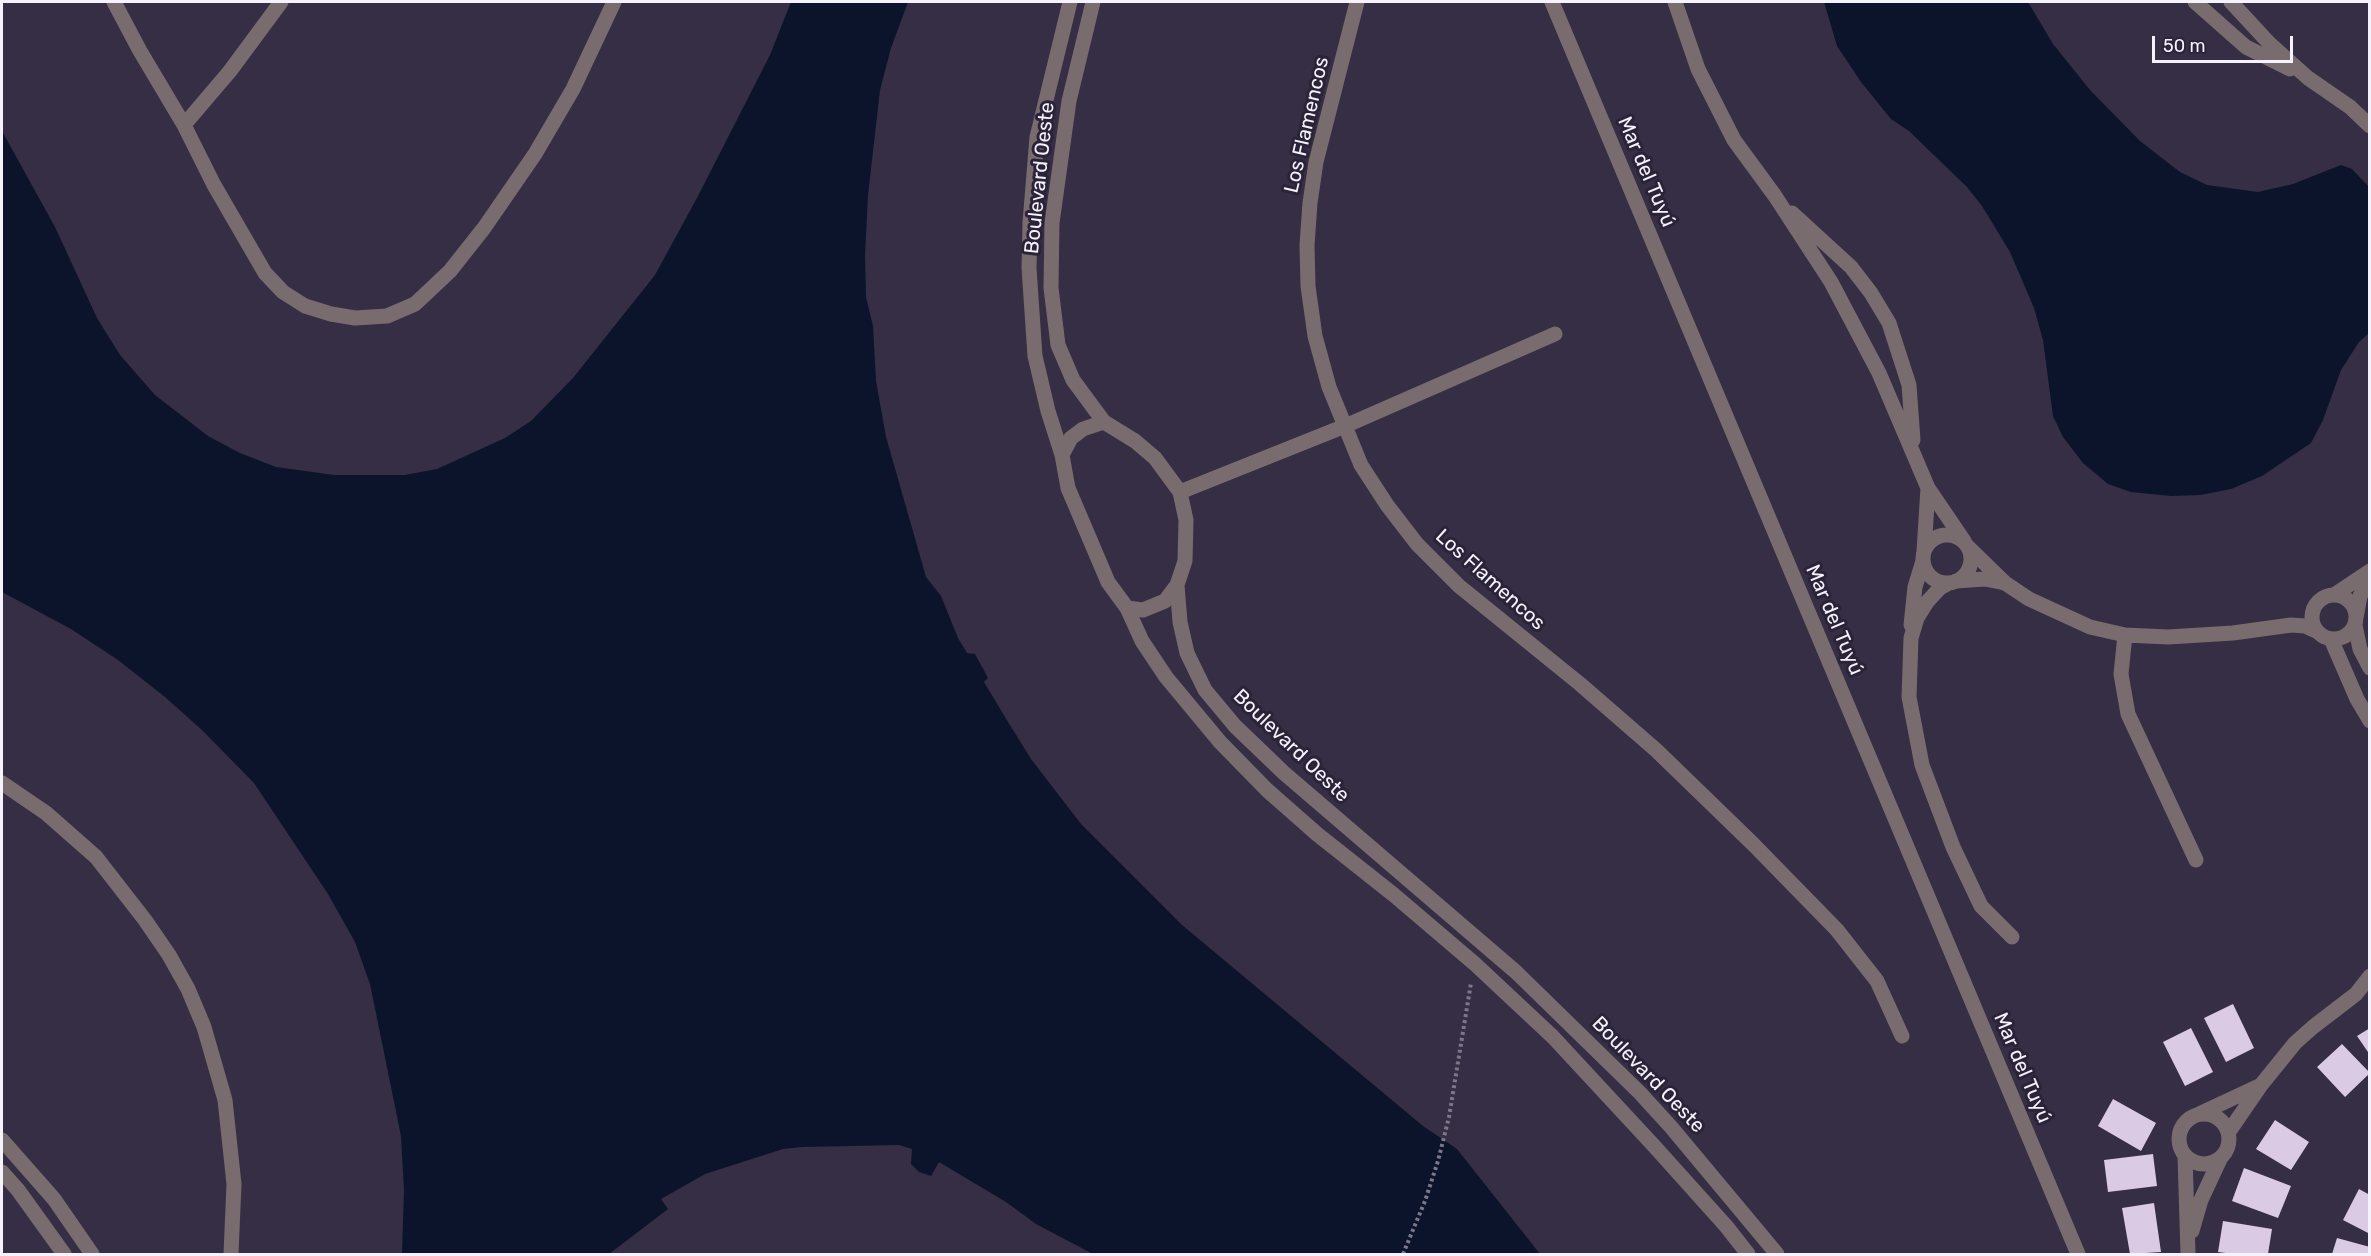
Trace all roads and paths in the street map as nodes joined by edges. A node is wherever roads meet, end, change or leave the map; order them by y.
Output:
1 (114, 2) edge
2 (281, 2) edge
3 (614, 2) edge
4 (1070, 2) edge
5 (1093, 2) edge
6 (1357, 2) edge
7 (1552, 2) edge
8 (1675, 2) edge
9 (2195, 2) edge
10 (2222, 2) edge
11 (2232, 2) edge
12 (2209, 15) junction
13 (2308, 78) junction
14 (184, 125) junction
15 (2370, 126) edge
16 (1774, 196) junction
17 (1030, 222) junction
18 (1052, 223) junction
19 (1851, 267) junction
20 (1831, 282) junction
21 (1555, 334) dead end
22 (1903, 362) junction
23 (1879, 373) junction
24 (1104, 422) junction
25 (1345, 426) junction
26 (1914, 454) junction
27 (1062, 455) junction
28 (1928, 488) junction
29 (1180, 492) junction
30 (1966, 545) junction
31 (1924, 557) junction
32 (2370, 571) edge
33 (2370, 580) edge
34 (1953, 582) junction
35 (2005, 583) junction
36 (1177, 585) junction
37 (2334, 595) junction
38 (2316, 605) junction
39 (1127, 608) junction
40 (2355, 622) junction
41 (2275, 626) junction
42 (2125, 635) junction
43 (2325, 635) junction
44 (1911, 638) junction
45 (2370, 668) edge
46 (2370, 721) edge
47 (1284, 773) junction
48 (2, 783) edge
49 (1267, 790) junction
50 (2196, 860) dead end
51 (2012, 937) dead end
52 (1475, 964) junction
53 (1516, 972) junction
54 (2370, 976) edge
55 (1500, 988) junction
56 (1902, 1036) dead end
57 (2261, 1085) junction
58 (2198, 1114) junction
59 (2228, 1133) junction
60 (2, 1140) edge
61 (2185, 1156) junction
62 (2221, 1157) junction
63 (2, 1172) edge
64 (1745, 1215) junction
65 (1726, 1226) junction
66 (2188, 1250) edge
67 (64, 1254) edge
68 (92, 1254) edge
69 (231, 1254) edge
70 (1403, 1254) edge
71 (1748, 1254) edge
72 (1777, 1254) edge
73 (2078, 1254) edge

1 - 14 street
2 - 14 street
3 - 14 street
4 - 17 street, Boulevard Oeste
5 - 18 street, Boulevard Oeste
6 - 25 street, Los Flamencos
7 - 73 street, Mar del Tuyú
8 - 16 street
9 - 12 street
10 - 12 street
11 - 13 street
12 - 13 street
13 - 15 street
16 - 19 street
16 - 20 street
17 - 18 street
17 - 27 street, Boulevard Oeste
18 - 24 street, Boulevard Oeste
19 - 20 street
19 - 22 street
20 - 23 street
21 - 25 street
22 - 23 street
22 - 26 street
23 - 26 street
24 - 27 street
24 - 29 street, Boulevard Oeste
25 - 29 street
25 - 56 street, Los Flamencos
26 - 28 street
27 - 39 street, Boulevard Oeste
28 - 30 street
28 - 31 street
29 - 36 street, Boulevard Oeste
30 - 31 street
30 - 34 street
30 - 35 street
31 - 34 street
31 - 44 street
32 - 37 street
33 - 40 street
34 - 35 street
34 - 44 street
35 - 42 street
36 - 39 street
36 - 47 street, Boulevard Oeste
37 - 38 street
37 - 40 street
38 - 41 street
38 - 43 street
39 - 49 street, Boulevard Oeste
40 - 43 street
40 - 45 street
41 - 42 street
41 - 43 street
42 - 50 street
43 - 46 street
44 - 51 street
47 - 49 street
47 - 53 street, Boulevard Oeste
48 - 69 street
49 - 52 street, Boulevard Oeste
52 - 55 street, Boulevard Oeste
52 - 70 path
53 - 55 street
53 - 64 street, Boulevard Oeste
54 - 57 street
55 - 65 street, Boulevard Oeste
57 - 58 street
57 - 59 street
58 - 59 street
58 - 61 street
59 - 62 street
60 - 68 street
61 - 62 street
61 - 66 street
62 - 66 street
63 - 67 street
64 - 65 street
64 - 72 street, Boulevard Oeste
65 - 71 street, Boulevard Oeste

